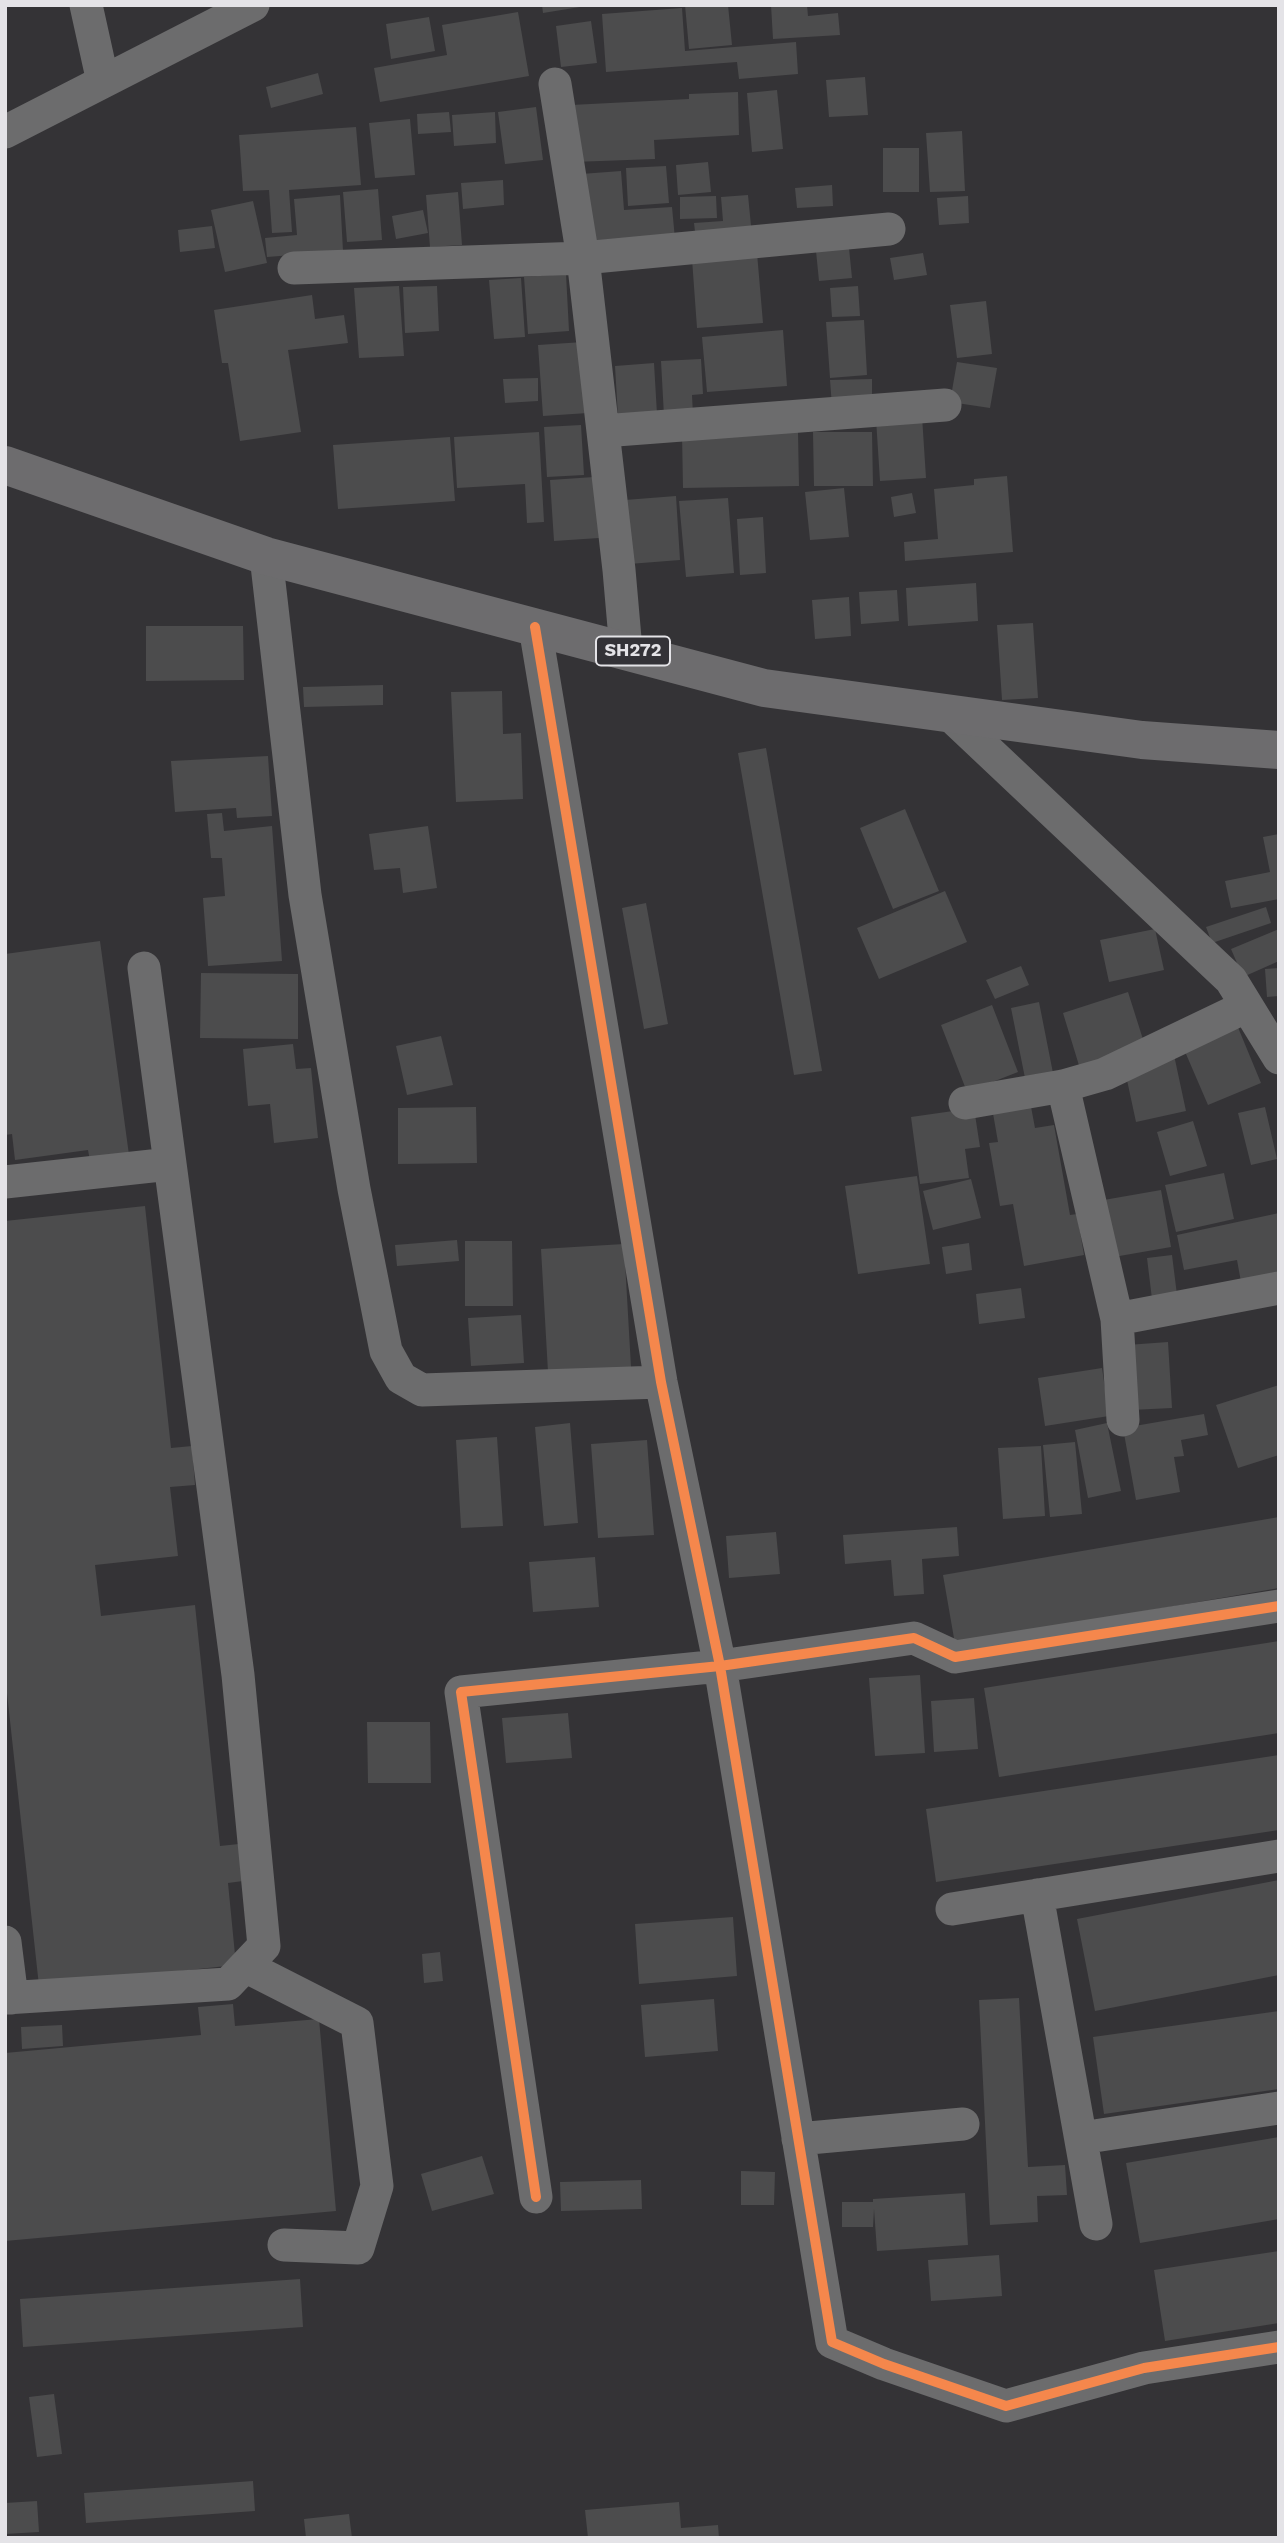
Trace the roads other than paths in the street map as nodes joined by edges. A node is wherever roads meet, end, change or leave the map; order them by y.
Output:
1 (86, 5) edge
2 (253, 5) edge
3 (103, 82) junction
4 (555, 84) dead end
5 (8, 121) edge
6 (889, 229) dead end
7 (583, 258) junction
8 (294, 268) dead end
9 (945, 405) dead end
10 (603, 431) junction
11 (5, 465) edge
12 (266, 556) junction
13 (535, 627) junction
14 (626, 650) junction
15 (948, 713) junction
16 (1279, 750) edge
17 (144, 968) dead end
18 (1247, 1006) junction
19 (1279, 1058) edge
20 (1063, 1086) junction
21 (965, 1103) dead end
22 (170, 1164) junction
23 (5, 1182) edge
24 (1279, 1288) edge
25 (1116, 1319) junction
26 (661, 1382) junction
27 (1123, 1420) dead end
28 (1279, 1606) edge
29 (720, 1666) junction
30 (1279, 1856) edge
31 (1037, 1895) junction
32 (952, 1909) dead end
33 (5, 1942) edge
34 (245, 1966) junction
35 (9, 1998) edge
36 (1279, 2109) edge
37 (963, 2124) dead end
38 (1081, 2138) junction
39 (798, 2139) junction
40 (536, 2197) dead end
41 (1096, 2224) dead end
42 (284, 2245) dead end
43 (1279, 2347) edge

1 - 3 street
2 - 3 street
3 - 5 street
4 - 7 street
6 - 7 street
7 - 8 street
7 - 10 street
9 - 10 street
10 - 14 street
11 - 12 main road, SH272
12 - 13 main road, SH272
12 - 26 street
13 - 14 main road, SH272
13 - 26 street
14 - 15 main road, SH272
15 - 16 main road, SH272
15 - 18 street
17 - 22 street
18 - 19 street
18 - 20 street
20 - 21 street
20 - 25 street
22 - 23 street
22 - 34 street
24 - 25 street
25 - 27 street
26 - 29 street
28 - 29 street
29 - 39 street
29 - 40 street
30 - 31 street
31 - 32 street
31 - 38 street
33 - 35 street
34 - 35 street
34 - 42 street
36 - 38 street
37 - 39 street
38 - 41 street
39 - 43 street

